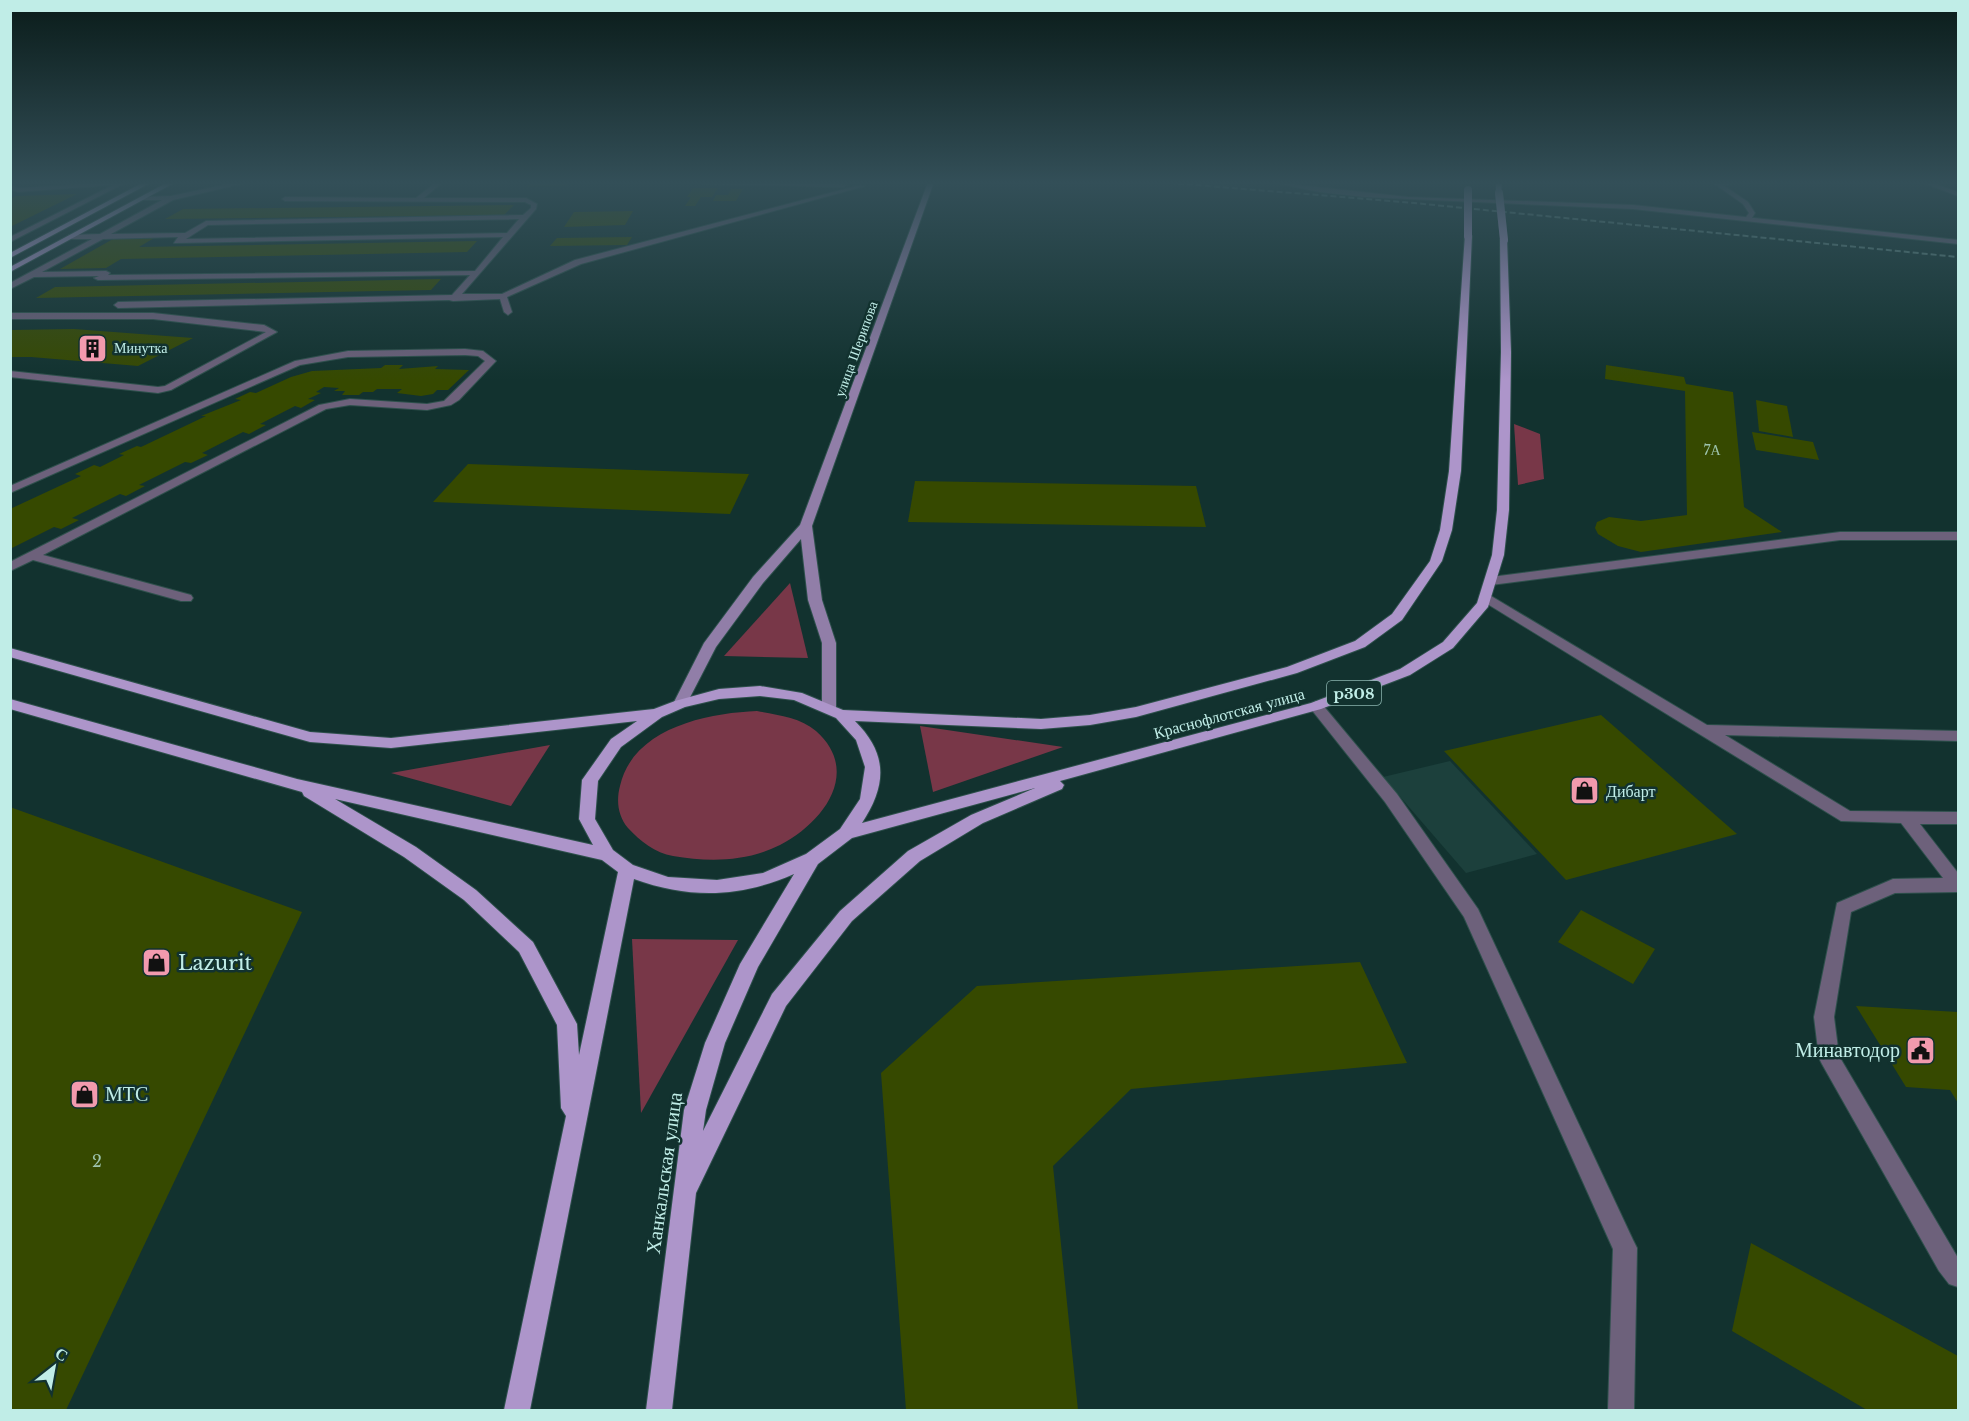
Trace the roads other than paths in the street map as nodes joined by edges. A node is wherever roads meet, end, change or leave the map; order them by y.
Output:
1 (24, 248) edge
2 (51, 248) edge
3 (81, 248) edge
4 (497, 248) edge
5 (629, 248) edge
6 (907, 248) edge
7 (1467, 248) edge
8 (1504, 248) edge
9 (10, 256) edge
10 (10, 270) edge
11 (477, 273) junction
12 (10, 275) edge
13 (33, 275) junction
14 (10, 287) edge
15 (503, 296) junction
16 (453, 298) junction
17 (111, 305) dead end
18 (508, 312) dead end
19 (10, 316) edge
20 (10, 374) edge
21 (10, 490) edge
22 (806, 526) junction
23 (1959, 536) edge
24 (31, 556) junction
25 (10, 567) edge
26 (1491, 581) junction
27 (1486, 597) junction
28 (186, 598) dead end
29 (10, 652) edge
30 (10, 704) edge
31 (680, 704) junction
32 (1316, 706) junction
33 (835, 712) junction
34 (657, 714) junction
35 (1704, 730) junction
36 (1959, 736) edge
37 (1106, 763) junction
38 (297, 785) junction
39 (1905, 817) junction
40 (1959, 818) edge
41 (846, 833) junction
42 (607, 855) junction
43 (812, 859) junction
44 (627, 870) junction
45 (1958, 885) edge
46 (573, 1129) junction
47 (687, 1188) junction
48 (1959, 1275) edge
49 (517, 1410) edge
50 (659, 1410) edge
51 (1622, 1410) edge

1 - 9 main road
2 - 10 main road
3 - 13 street
4 - 11 street
5 - 15 street
6 - 22 main road, улица Шерипова
7 - 33 main road, bridge
8 - 26 main road, Краснофлотская улица / p308, bridge
11 - 13 street
11 - 16 street
12 - 13 street
13 - 14 street
15 - 16 street
15 - 18 street
16 - 17 street
19 - 20 street
21 - 24 street
22 - 31 main road
22 - 33 main road
23 - 26 street
24 - 25 street
24 - 28 street
26 - 27 main road, Краснофлотская улица / p308
27 - 32 main road, Краснофлотская улица / p308
27 - 35 street
29 - 34 main road
30 - 38 main road
31 - 33 main road
31 - 34 main road
32 - 37 main road, Краснофлотская улица / p308
32 - 51 street
33 - 41 main road
34 - 42 main road
35 - 36 street
35 - 39 street
37 - 41 main road, Краснофлотская улица / p308
37 - 47 main road
38 - 42 main road
38 - 46 main road
39 - 40 street
39 - 45 street
41 - 43 main road
42 - 44 main road
43 - 44 main road
43 - 47 main road, Ханкальская улица
44 - 46 main road
45 - 48 street
46 - 49 main road
47 - 50 main road, Ханкальская улица

